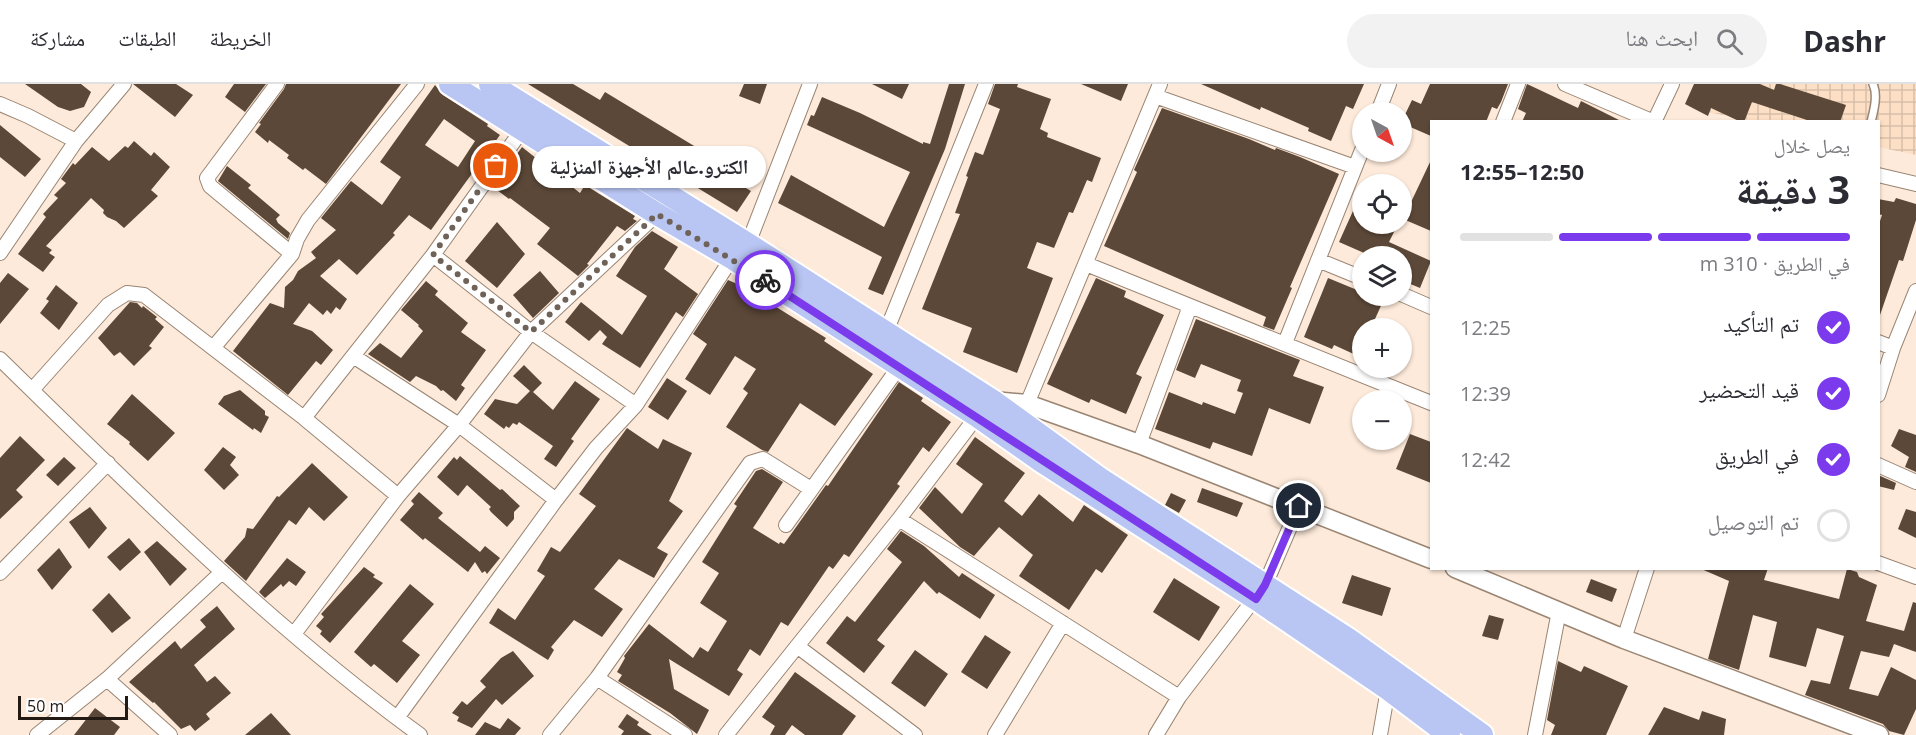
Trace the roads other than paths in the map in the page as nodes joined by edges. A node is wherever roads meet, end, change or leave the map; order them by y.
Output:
1 (124, 84) edge
2 (277, 84) edge
3 (417, 84) edge
4 (450, 84) edge
5 (490, 84) edge
6 (810, 84) edge
7 (986, 84) edge
8 (1389, 84) edge
9 (1518, 84) edge
10 (1565, 84) edge
11 (1672, 84) edge
12 (1873, 84) edge
13 (1157, 90) edge
14 (1382, 102) edge
15 (0, 104) edge
16 (1504, 120) edge
17 (1649, 120) edge
18 (1655, 120) edge
19 (1872, 120) edge
20 (522, 130) junction
21 (76, 141) junction
22 (1357, 162) edge
23 (1355, 167) junction
24 (1880, 175) edge
25 (1916, 184) edge
26 (657, 214) junction
27 (740, 251) junction
28 (0, 253) edge
29 (292, 254) junction
30 (433, 255) junction
31 (1318, 260) junction
32 (1086, 264) junction
33 (1352, 274) edge
34 (1916, 291) edge
35 (1412, 298) edge
36 (1430, 304) edge
37 (1190, 306) junction
38 (531, 332) junction
39 (886, 332) junction
40 (1285, 343) junction
41 (1880, 343) edge
42 (213, 348) junction
43 (1893, 348) junction
44 (353, 356) junction
45 (0, 359) edge
46 (899, 367) junction
47 (1880, 389) edge
48 (32, 390) junction
49 (993, 401) junction
50 (1430, 403) edge
51 (1028, 404) junction
52 (636, 405) junction
53 (976, 417) junction
54 (304, 418) junction
55 (459, 425) junction
56 (1139, 444) junction
57 (108, 463) junction
58 (1880, 466) edge
59 (1916, 482) edge
60 (811, 489) junction
61 (398, 496) junction
62 (556, 500) junction
63 (1299, 506) junction
64 (899, 519) junction
65 (786, 525) dead end
66 (1430, 559) edge
67 (1880, 563) edge
68 (1, 570) edge
69 (1646, 570) edge
70 (222, 572) junction
71 (1474, 572) edge
72 (1916, 577) edge
73 (1261, 592) junction
74 (1289, 611) junction
75 (1559, 611) junction
76 (1063, 623) junction
77 (294, 634) junction
78 (1624, 639) junction
79 (797, 646) junction
80 (597, 678) junction
81 (107, 679) junction
82 (1388, 689) junction
83 (1179, 697) junction
84 (397, 718) junction
85 (37, 735) edge
86 (170, 735) edge
87 (420, 735) edge
88 (550, 735) edge
89 (685, 735) edge
90 (726, 735) edge
91 (915, 735) edge
92 (995, 735) edge
93 (1156, 735) edge
94 (1380, 735) edge
95 (1449, 735) edge
96 (1482, 735) edge
97 (1535, 735) edge
98 (1879, 735) edge

1 - 21 street
2 - 29 street
3 - 29 street
4 - 20 main road
5 - 27 main road
6 - 27 street
7 - 39 street
8 - 14 street
9 - 16 street
10 - 17 street
11 - 18 street
12 - 19 lane
13 - 23 street
13 - 32 street
15 - 21 street
20 - 26 main road
20 - 30 street
21 - 28 street
22 - 23 street
23 - 31 street
24 - 25 street
26 - 27 main road
26 - 38 street
27 - 39 main road
27 - 46 main road
27 - 52 street
29 - 42 street
30 - 38 street
30 - 44 street
31 - 33 street
31 - 40 street
32 - 37 street
32 - 51 street
34 - 43 street
35 - 36 street
37 - 40 street
37 - 56 street
38 - 52 street
38 - 55 street
39 - 49 main road
40 - 50 street
41 - 43 street
42 - 48 street
42 - 54 street
43 - 47 street
44 - 54 street
44 - 55 street
45 - 48 street
46 - 53 main road
46 - 60 street
48 - 57 street
49 - 51 street
49 - 73 main road
51 - 56 street
52 - 62 street
53 - 64 street
53 - 73 main road
54 - 61 street
55 - 61 street
55 - 62 street
56 - 63 street
57 - 68 street
57 - 70 street
58 - 59 street
60 - 65 street
60 - 80 street
61 - 77 street
62 - 84 street
63 - 66 street
63 - 73 street
64 - 76 street
64 - 79 street
67 - 72 street
69 - 78 street
70 - 77 street
70 - 81 street
71 - 75 street
73 - 74 main road
73 - 83 street
74 - 82 main road
74 - 96 main road
75 - 78 street
75 - 97 street
76 - 83 street
76 - 92 street
77 - 84 street
78 - 98 street
79 - 90 street
79 - 91 street
80 - 88 street
80 - 89 street
81 - 85 street
81 - 86 street
82 - 94 street
82 - 95 main road
83 - 93 street
84 - 87 street

